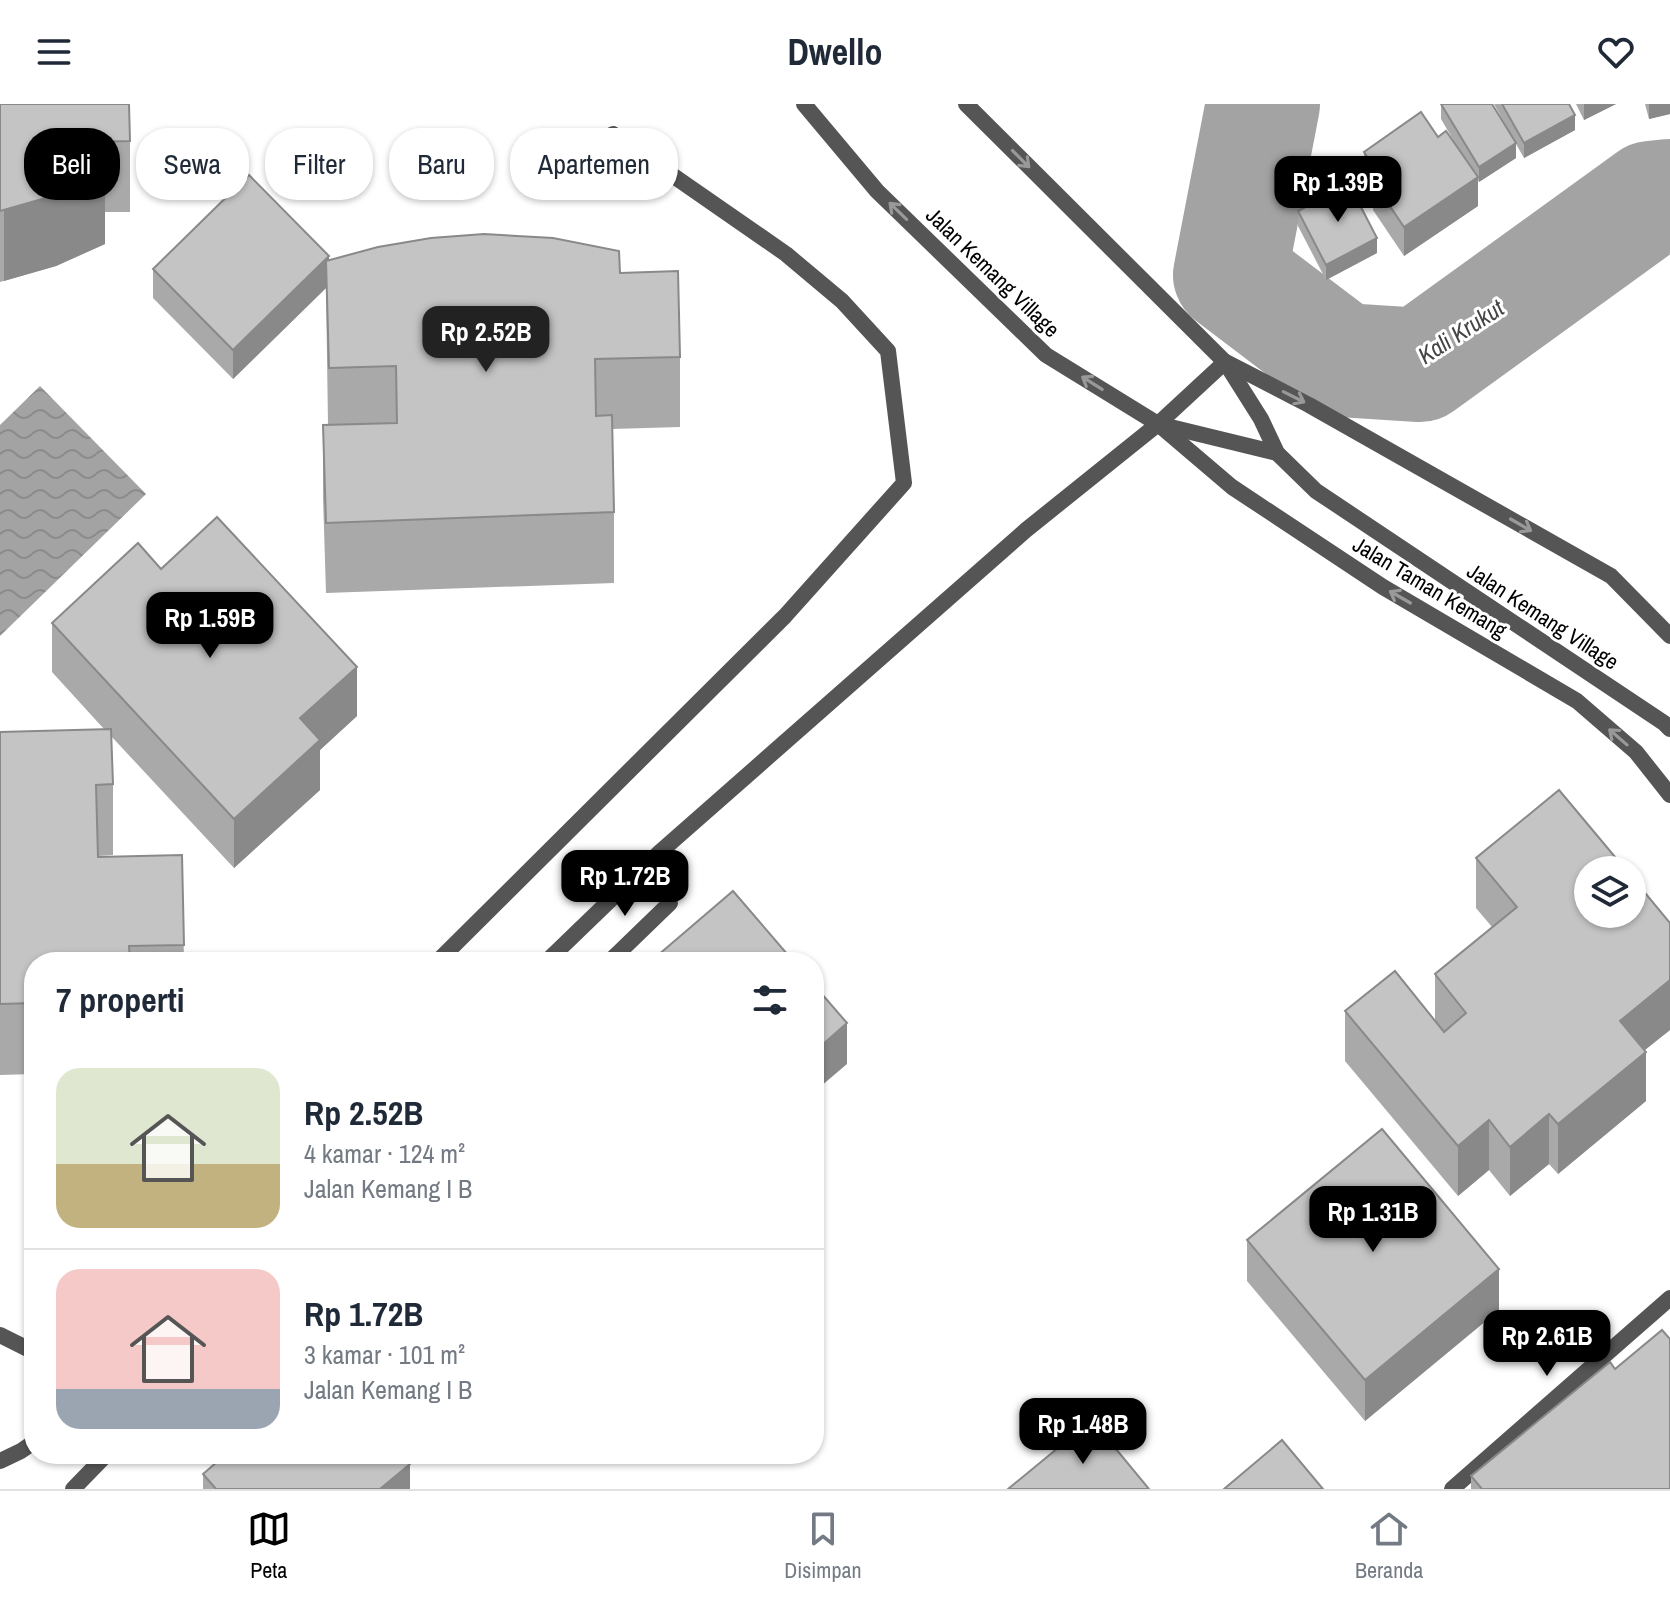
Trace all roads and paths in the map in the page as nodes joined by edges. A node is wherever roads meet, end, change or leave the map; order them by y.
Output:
1 (804, 104) edge
2 (966, 104) edge
3 (678, 179) edge
4 (1225, 362) junction
5 (1158, 424) junction
6 (1277, 453) junction
7 (1670, 636) edge
8 (1670, 729) edge
9 (1670, 795) edge
10 (670, 903) dead end
11 (447, 952) edge
12 (556, 952) edge
13 (619, 952) edge
14 (1670, 1298) edge
15 (0, 1335) edge
16 (24, 1347) edge
17 (24, 1449) edge
18 (0, 1461) edge
19 (97, 1464) edge
20 (73, 1489) edge
21 (1452, 1489) edge

5 -> 1 street, Jalan Kemang Village
2 -> 4 street, Jalan Kemang Village
3 - 11 street
4 - 5 street
4 - 6 street, Jalan Kemang Village
4 -> 7 street
5 - 6 street, Jalan Kemang Village
9 -> 5 street, Jalan Taman Kemang
5 - 12 street
6 - 8 street, Jalan Kemang Village
10 - 13 street
14 - 21 street
15 - 16 street
17 - 18 street
19 - 20 street

